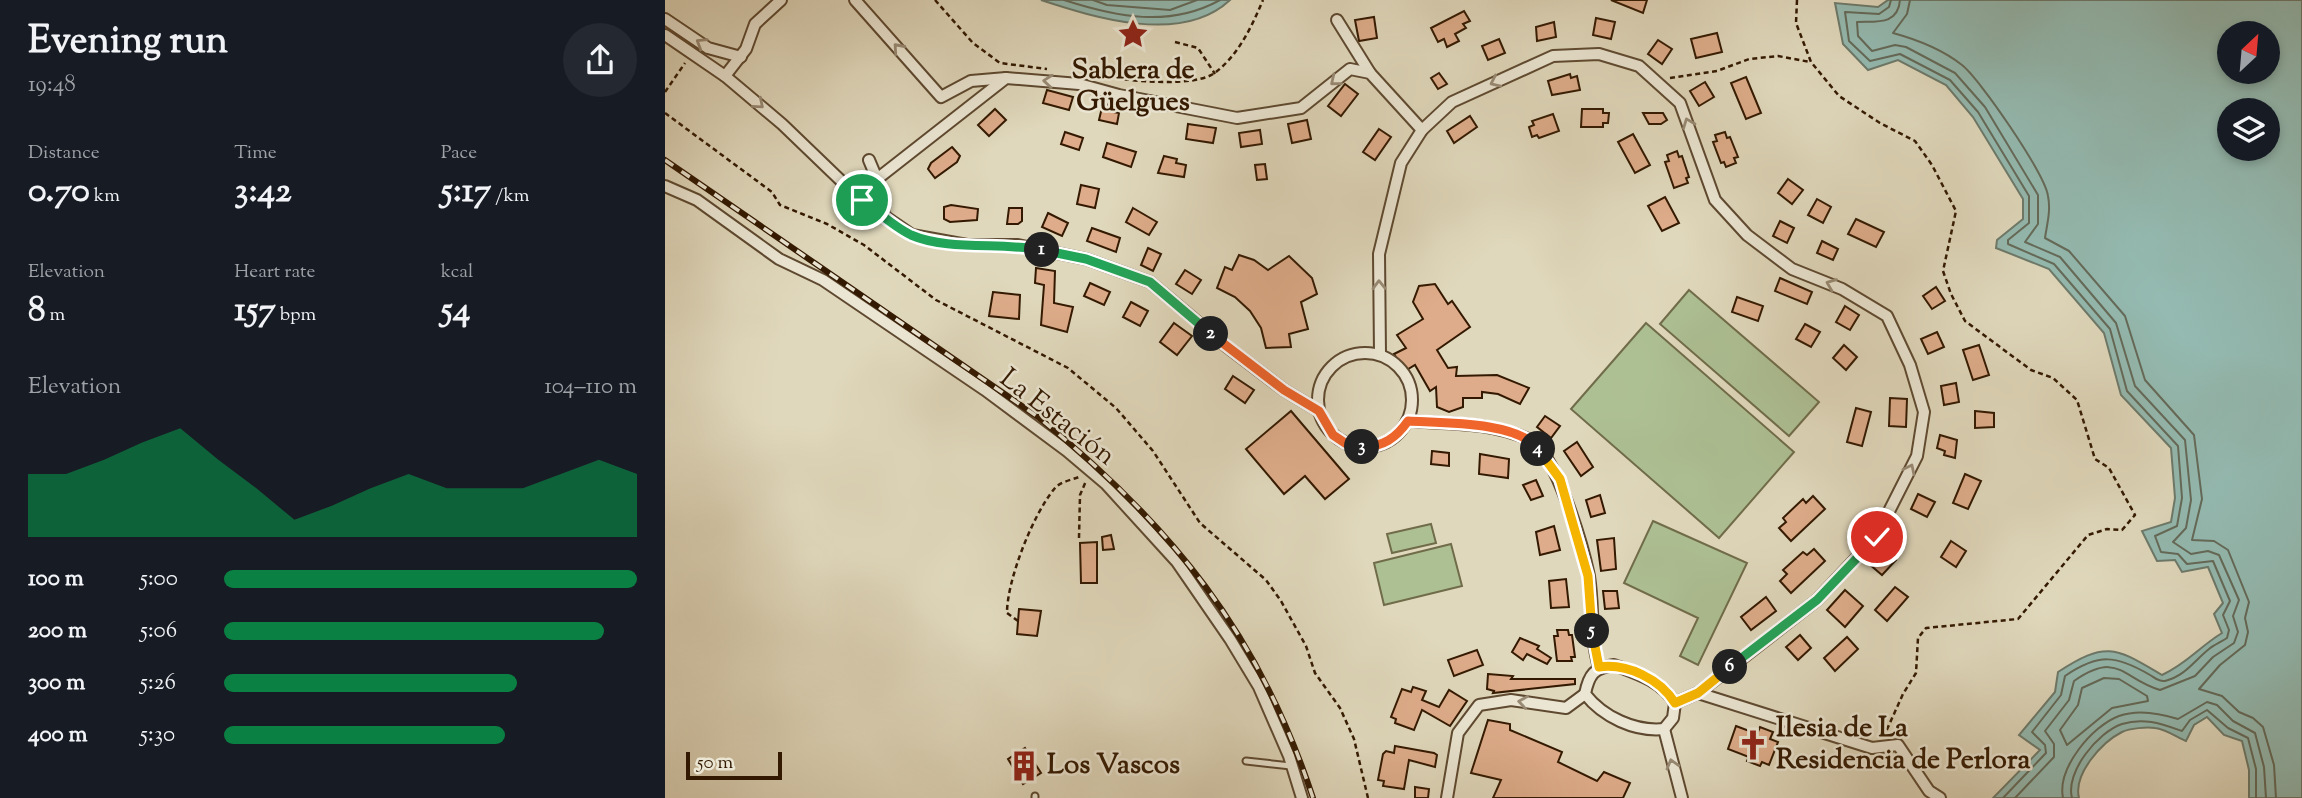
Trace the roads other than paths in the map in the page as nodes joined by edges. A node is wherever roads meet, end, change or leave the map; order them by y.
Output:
1 (781, 0) edge
2 (855, 0) edge
3 (665, 19) edge
4 (1338, 20) dead end
5 (665, 35) edge
6 (741, 57) junction
7 (1370, 73) junction
8 (725, 76) junction
9 (1006, 78) junction
10 (1422, 130) junction
11 (869, 160) dead end
12 (877, 179) junction
13 (665, 187) edge
14 (884, 215) junction
15 (1380, 353) junction
16 (1319, 411) junction
17 (1408, 421) junction
18 (1599, 667) junction
19 (1698, 693) junction
20 (1585, 694) junction
21 (1675, 703) junction
22 (1664, 729) junction
23 (1246, 761) dead end
24 (1293, 766) junction
25 (1302, 798) edge
26 (1447, 798) edge
27 (1682, 798) edge
28 (1940, 798) edge

1 - 6 street
9 -> 2 street
6 -> 3 street
4 - 7 street
5 - 8 street
6 - 8 street
7 -> 9 street
7 - 10 street
8 -> 14 street
9 - 12 street
15 -> 10 street
19 -> 10 street
11 - 12 street
12 - 14 street
13 - 24 street, La Estación
14 - 16 street
15 - 16 street
15 - 17 street
16 - 17 street
17 - 18 street
18 - 20 street
18 - 21 street
19 - 21 street
19 - 28 street
20 - 22 street
20 -> 26 street
21 - 22 street
27 -> 22 street
23 - 24 lane
24 - 25 street, La Estación

